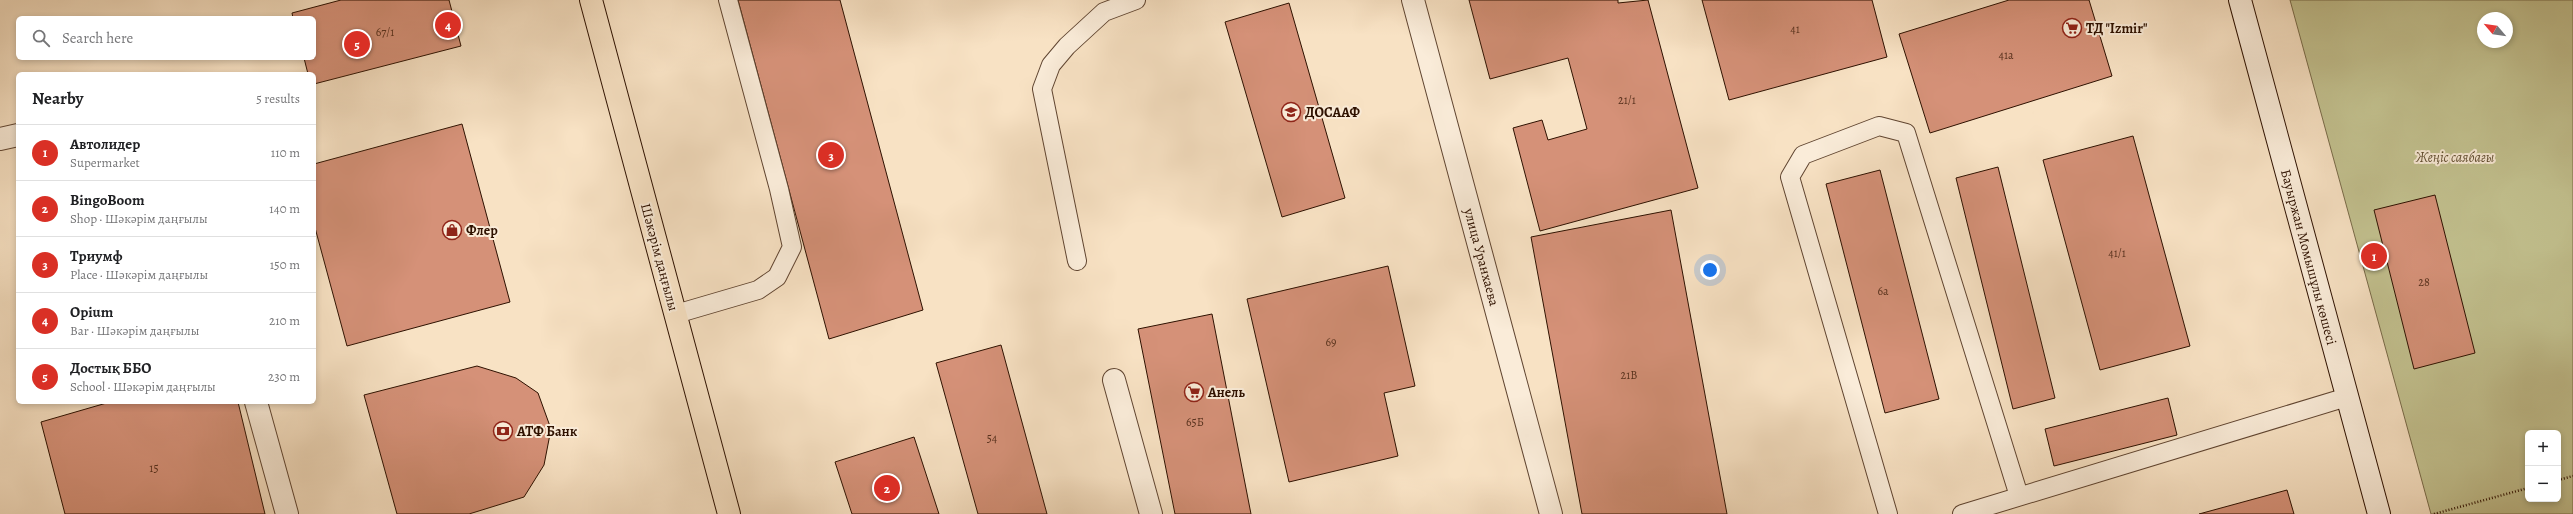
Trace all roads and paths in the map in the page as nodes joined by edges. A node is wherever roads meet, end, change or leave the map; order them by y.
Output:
1 (591, 0) edge
2 (728, 0) edge
3 (1136, 0) edge
4 (1413, 0) edge
5 (2240, 0) edge
6 (16, 135) edge
7 (0, 139) edge
8 (1077, 261) dead end
9 (676, 314) junction
10 (1114, 380) dead end
11 (2347, 397) junction
12 (257, 404) edge
13 (2573, 476) edge
14 (2561, 479) edge
15 (2525, 489) edge
16 (2019, 496) junction
17 (287, 514) edge
18 (729, 514) edge
19 (1151, 514) edge
20 (1551, 514) edge
21 (1888, 514) edge
22 (1962, 514) edge
23 (2379, 514) edge
24 (2434, 514) edge

1 - 9 main road, Шәкәрім даңғылы
2 - 9 lane
3 - 8 lane
4 - 20 street, улица Уранхаева
5 - 11 street, Бауыржан Момышұлы көшесі
6 - 7 street
9 - 18 main road, Шәкәрім даңғылы
10 - 19 street
11 - 16 lane
11 - 23 street, Бауыржан Момышұлы көшесі
12 - 17 street
13 - 14 path
15 - 24 path
16 - 21 lane
16 - 22 lane

